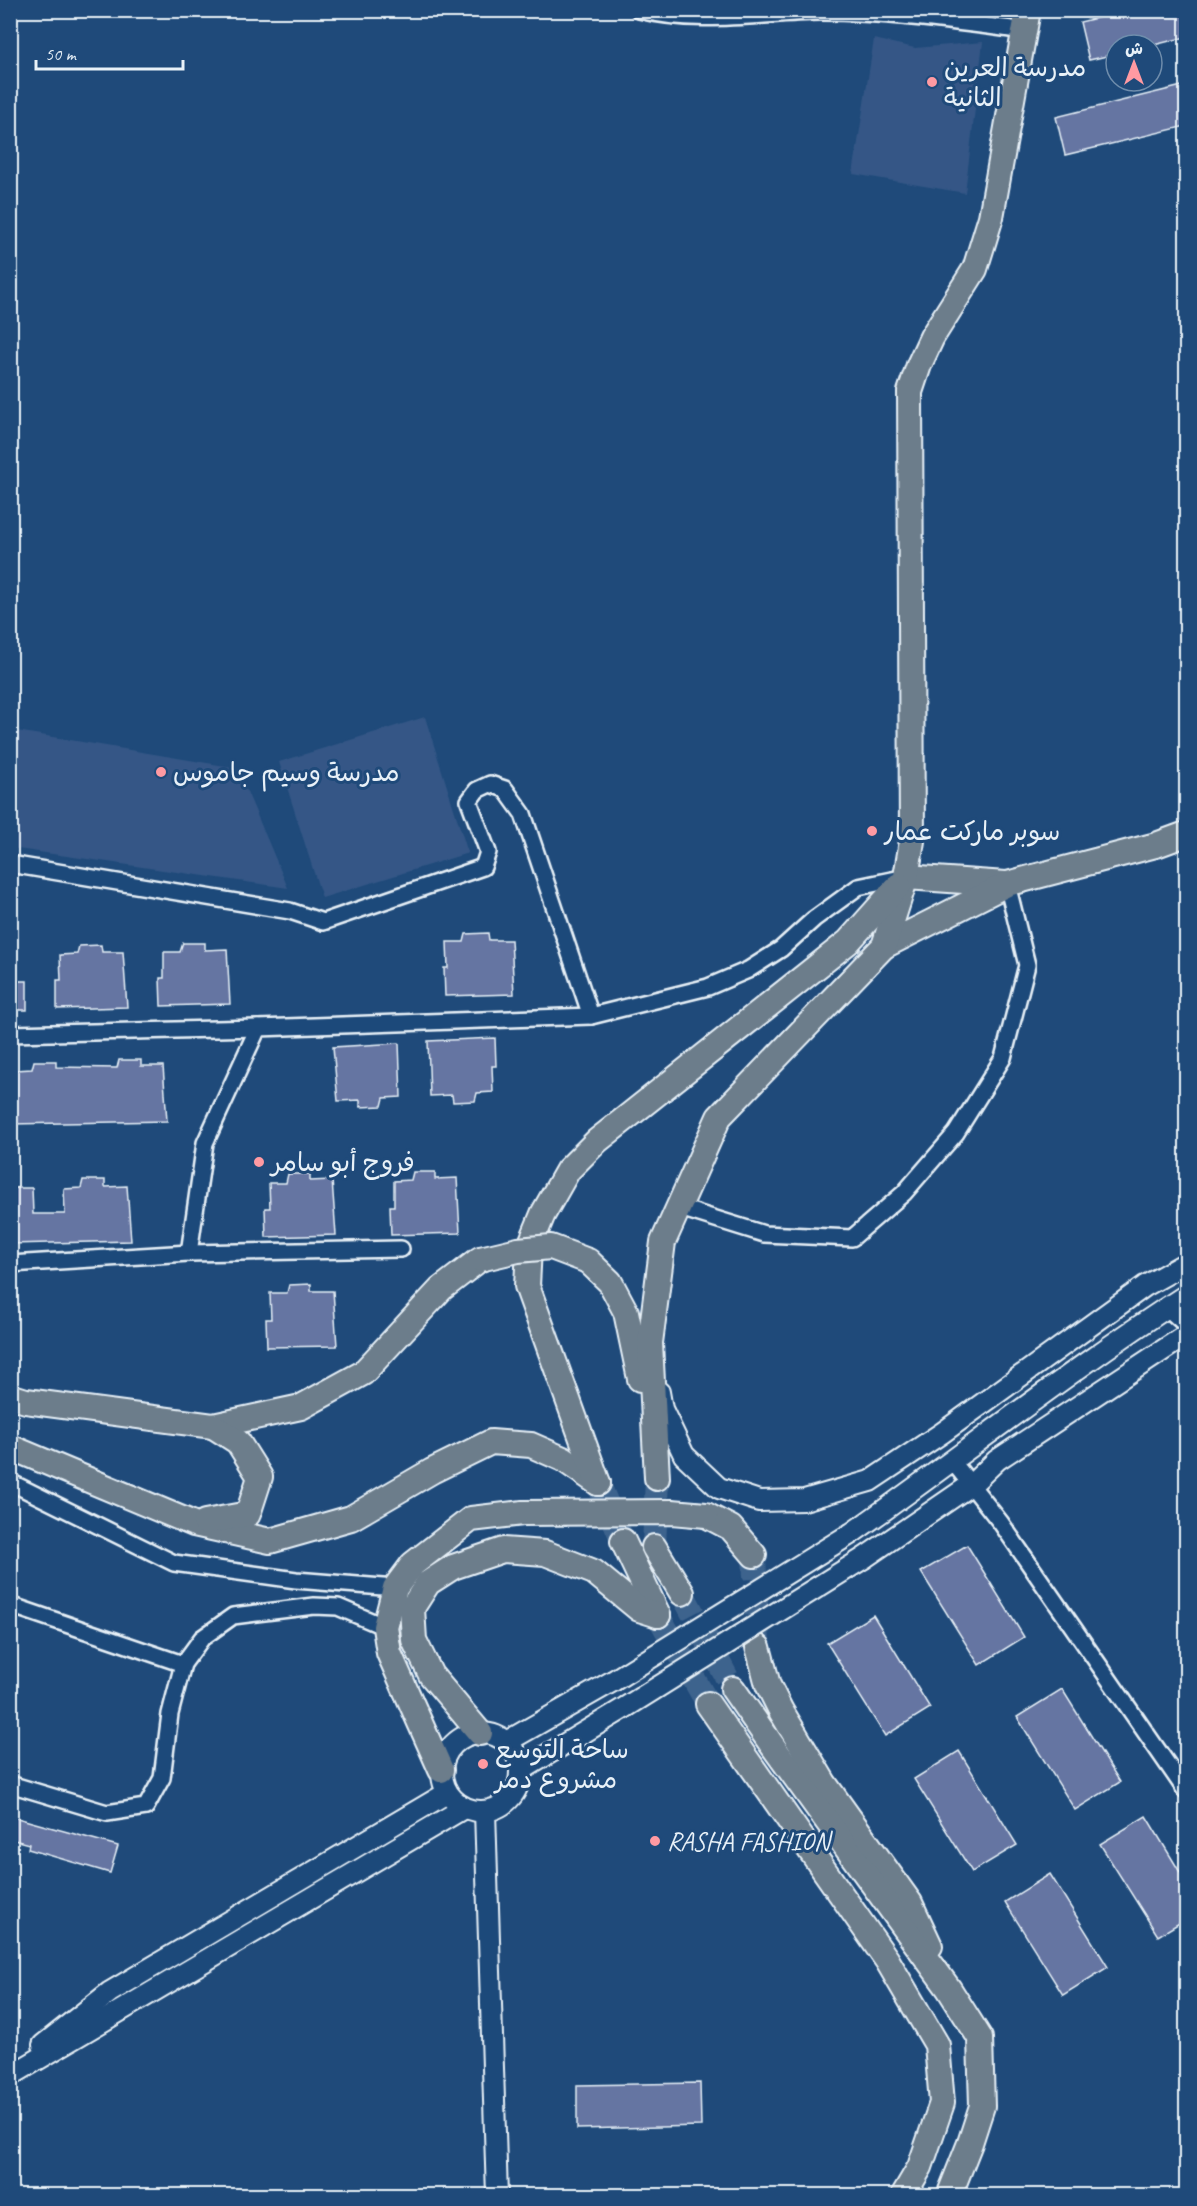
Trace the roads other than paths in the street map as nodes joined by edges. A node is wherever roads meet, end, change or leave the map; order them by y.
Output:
1 (639, 10) edge
2 (1027, 21) edge
3 (1186, 834) edge
4 (10, 864) edge
5 (906, 877) junction
6 (1007, 884) junction
7 (884, 946) junction
8 (591, 1016) junction
9 (258, 1028) junction
10 (10, 1034) edge
11 (677, 1207) junction
12 (401, 1249) dead end
13 (189, 1253) junction
14 (1186, 1263) edge
15 (10, 1264) edge
16 (1186, 1295) edge
17 (1167, 1308) junction
18 (1186, 1325) edge
19 (1186, 1335) edge
20 (650, 1343) junction
21 (10, 1396) edge
22 (213, 1426) junction
23 (10, 1447) edge
24 (953, 1461) junction
25 (10, 1482) edge
26 (972, 1484) junction
27 (194, 1524) junction
28 (623, 1541) tunnel mouth
29 (654, 1547) tunnel mouth
30 (754, 1555) tunnel mouth
31 (395, 1588) junction
32 (682, 1593) tunnel mouth
33 (10, 1605) edge
34 (385, 1627) junction
35 (758, 1647) tunnel mouth
36 (183, 1664) junction
37 (733, 1689) tunnel mouth
38 (708, 1704) tunnel mouth
39 (480, 1733) junction
40 (506, 1742) junction
41 (520, 1771) junction
42 (444, 1781) junction
43 (10, 1784) edge
44 (1186, 1791) edge
45 (464, 1808) junction
46 (485, 1811) junction
47 (949, 1989) junction
48 (10, 2071) edge
49 (10, 2076) edge
50 (497, 2196) edge
51 (903, 2196) edge
52 (949, 2196) edge

1 - 2 street
2 - 5 main road
3 - 6 main road
4 - 8 street
5 - 6 main road
5 - 7 main road
5 - 8 street
5 - 27 main road
6 - 7 main road
6 - 11 street
7 - 11 main road
8 - 9 street
9 - 10 street
9 - 13 street
11 - 20 main road
12 - 13 street
13 - 15 street
14 - 20 street
16 - 17 street
17 - 18 street
17 - 24 street
19 - 26 street
20 - 22 main road, bridge
21 - 22 main road
22 - 27 main road
23 - 27 main road
24 - 26 street
24 - 40 street, bridge
25 - 31 street
26 - 41 street, bridge
26 - 44 street
28 - 39 main road
29 - 32 main road
30 - 31 main road, bridge
31 - 34 main road
33 - 36 street
34 - 36 street
34 - 42 main road
35 - 47 main road
36 - 43 street
37 - 47 main road
38 - 51 main road
39 - 40 street
39 - 42 street
40 - 41 street
41 - 46 street
42 - 45 street
42 - 48 street
45 - 46 street
45 - 49 street
46 - 50 street
47 - 52 main road

